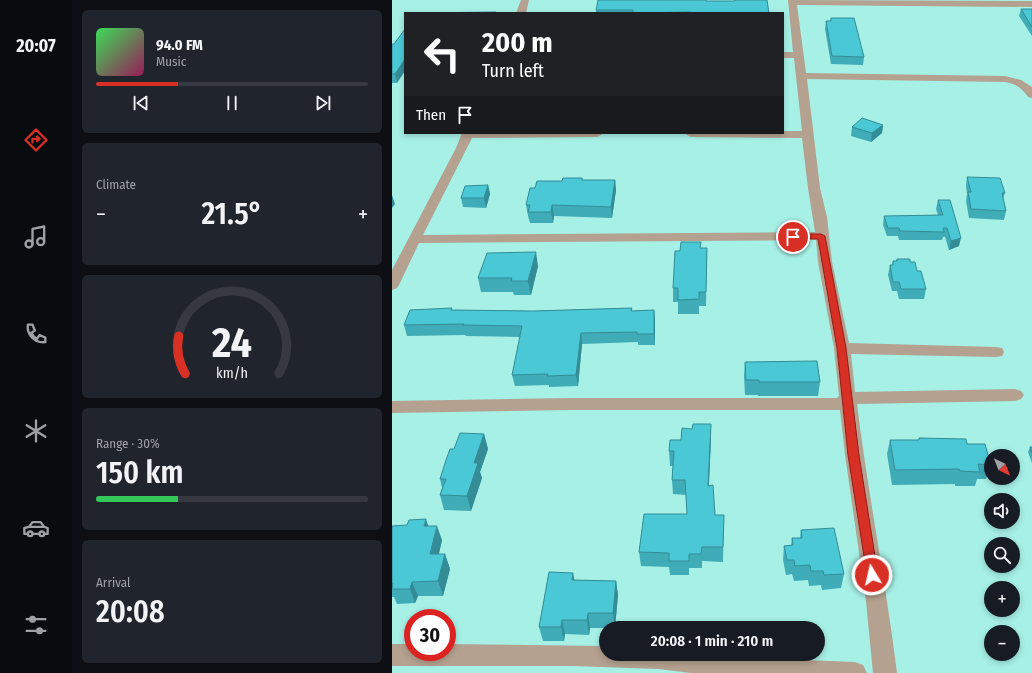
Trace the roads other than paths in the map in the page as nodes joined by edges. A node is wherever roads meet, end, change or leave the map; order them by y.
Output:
1 (525, 0) edge
2 (792, 1) edge
3 (1032, 4) edge
4 (521, 12) edge
5 (790, 55) edge
6 (800, 76) junction
7 (1032, 95) edge
8 (468, 134) edge
9 (784, 134) edge
10 (808, 134) junction
11 (821, 236) junction
12 (414, 239) junction
13 (392, 285) edge
14 (842, 348) junction
15 (996, 352) dead end
16 (1015, 394) dead end
17 (847, 401) junction
18 (392, 407) edge
19 (392, 655) edge
20 (855, 673) edge
21 (886, 673) edge

1 - 4 street
2 - 3 street
2 - 5 street
5 - 6 street
6 - 7 street
6 - 10 street
8 - 12 street
9 - 10 street
10 - 11 street
11 - 12 street
11 - 14 street
12 - 13 street
14 - 15 street
14 - 17 street
16 - 17 street
17 - 18 street
17 - 21 street
19 - 20 street

